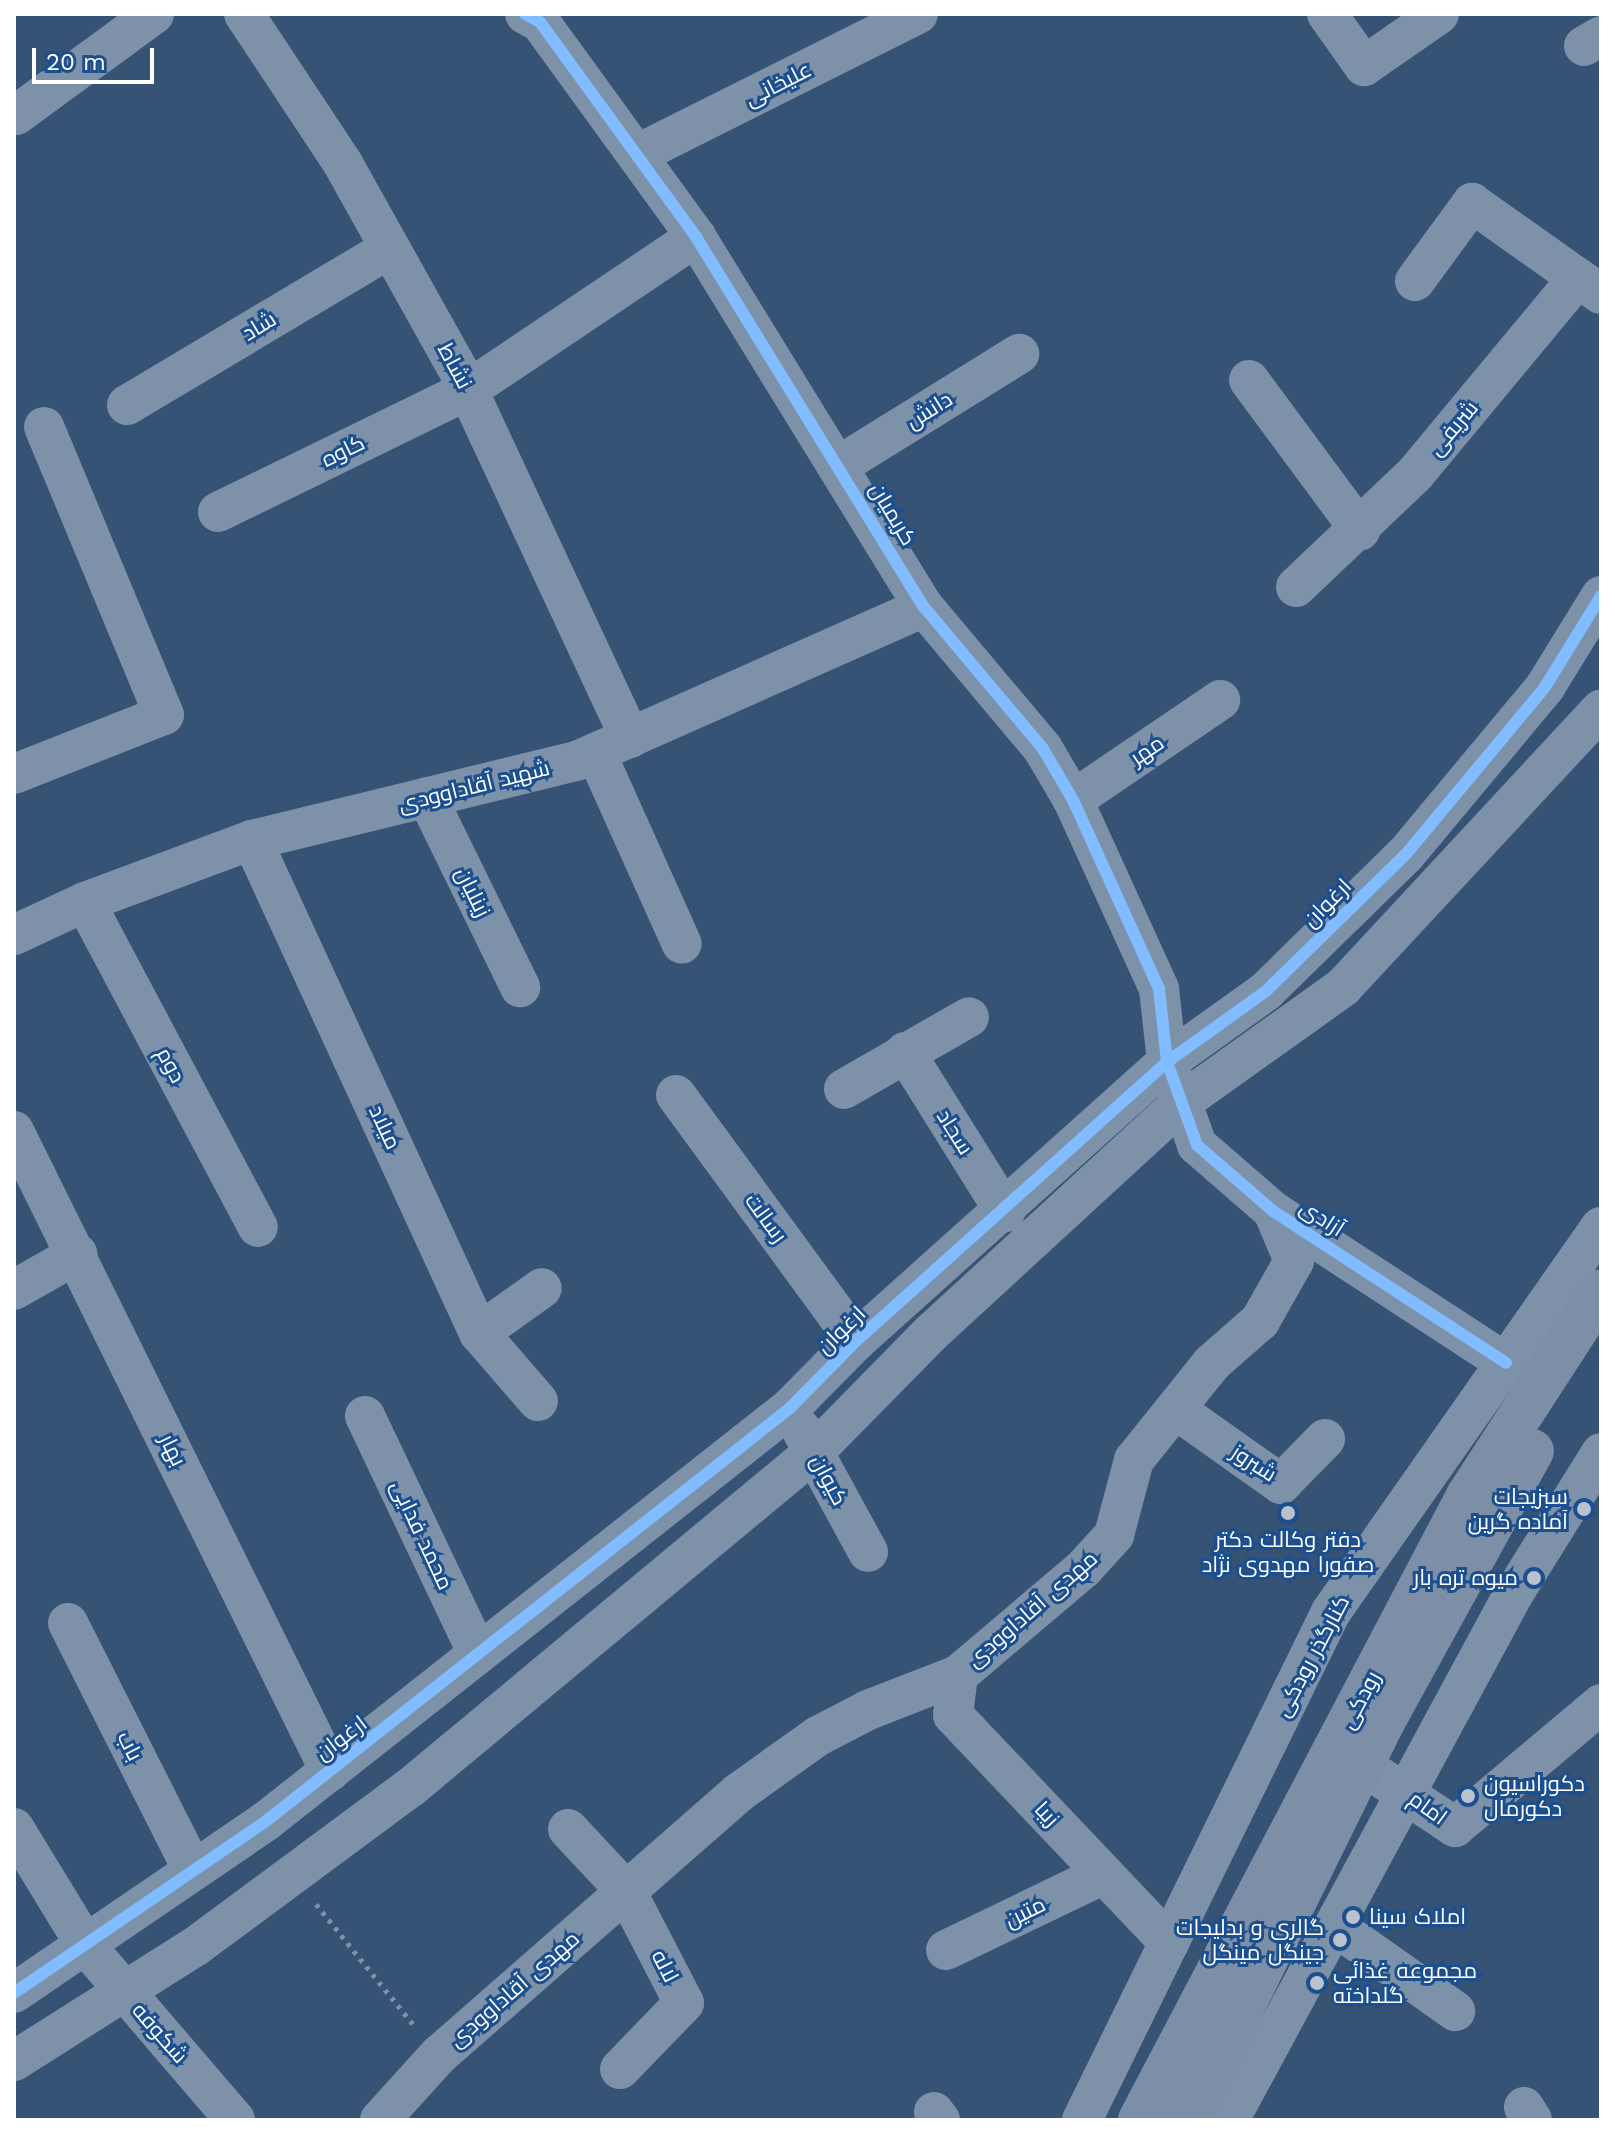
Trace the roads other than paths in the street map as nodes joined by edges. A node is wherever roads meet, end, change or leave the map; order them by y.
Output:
1 (154, 14) edge
2 (244, 14) edge
3 (918, 14) edge
4 (1327, 14) edge
5 (1439, 14) edge
6 (534, 17) edge
7 (16, 115) dead end
8 (638, 154) junction
9 (696, 237) junction
10 (390, 248) junction
11 (1415, 281) dead end
12 (1589, 286) edge
13 (1019, 354) dead end
14 (1249, 380) dead end
15 (468, 390) junction
16 (127, 405) dead end
17 (44, 427) dead end
18 (840, 465) junction
19 (218, 512) dead end
20 (1360, 530) junction
21 (1296, 587) dead end
22 (924, 607) junction
23 (1595, 618) edge
24 (1220, 700) dead end
25 (1601, 709) edge
26 (613, 745) junction
27 (14, 774) edge
28 (427, 797) junction
29 (1073, 800) junction
30 (252, 840) junction
31 (85, 902) junction
32 (14, 935) edge
33 (682, 944) dead end
34 (520, 987) dead end
35 (969, 1017) dead end
36 (905, 1052) junction
37 (1167, 1062) junction
38 (844, 1089) dead end
39 (676, 1095) dead end
40 (1182, 1102) junction
41 (14, 1131) edge
42 (1273, 1211) junction
43 (1005, 1212) junction
44 (258, 1227) dead end
45 (1601, 1227) edge
46 (77, 1254) junction
47 (542, 1288) dead end
48 (14, 1290) edge
49 (1601, 1291) edge
50 (905, 1297) junction
51 (479, 1333) junction
52 (931, 1333) junction
53 (856, 1341) junction
54 (1601, 1343) edge
55 (1506, 1363) junction
56 (538, 1401) dead end
57 (790, 1408) junction
58 (1175, 1409) junction
59 (365, 1416) dead end
60 (1325, 1439) dead end
61 (814, 1452) junction
62 (1601, 1453) edge
63 (868, 1552) dead end
64 (68, 1623) dead end
65 (478, 1654) junction
66 (958, 1675) junction
67 (1601, 1704) edge
68 (1362, 1765) junction
69 (330, 1771) junction
70 (1408, 1793) junction
71 (14, 1828) edge
72 (568, 1829) dead end
73 (192, 1869) junction
74 (1104, 1874) junction
75 (626, 1891) junction
76 (1336, 1927) junction
77 (1169, 1943) junction
78 (86, 1946) junction
79 (946, 1950) dead end
80 (123, 1990) junction
81 (14, 1993) edge
82 (1455, 2011) dead end
83 (14, 2061) edge
84 (620, 2069) dead end
85 (235, 2120) edge
86 (380, 2120) edge
87 (1082, 2120) edge
88 (1140, 2120) edge
89 (1187, 2120) edge
90 (1229, 2120) edge

1 - 7 street
2 - 10 street, نشاط
3 - 8 street, علیخانی
4 - 5 street
6 - 8 street, کریمیان
8 - 9 street, کریمیان
9 - 15 street, کاوه
9 - 18 street, کریمیان
10 - 15 street, نشاط
10 - 16 street, شاد
11 - 12 street
12 - 20 street, شریفی
13 - 18 street, دانش
14 - 20 street
15 - 19 street, کاوه
15 - 26 street, نشاط
17 - 27 street
18 - 22 street, کریمیان
20 - 21 street, شریفی
22 - 26 street, شهید آقاداوودی
22 - 29 street, کریمیان
23 - 37 street, ارغوان
24 - 29 street, مهر
25 - 40 street
26 - 28 street, شهید آقاداوودی
26 - 33 street, نشاط
28 - 30 street, شهید آقاداوودی
28 - 34 street, زینلیان
29 - 37 street, کریمیان
30 - 31 street, شهید آقاداوودی
30 - 51 street, میلاد
31 - 32 street, شهید آقاداوودی
31 - 44 street, دوم
35 - 36 street
36 - 38 street
36 - 43 street, سجاد
37 - 40 street, آزادی
37 - 43 street, ارغوان
39 - 53 street, رسالت
40 - 42 street, آزادی
40 - 52 street
41 - 46 street, بهار
42 - 55 street, آزادی
42 - 58 street, مهدی آقاداوودی
43 - 50 street, ارغوان
45 - 55 street, کنارگذر رودکی
46 - 48 street
46 - 69 street, بهار
47 - 51 street
49 - 88 main road, رودکی
50 - 52 street
50 - 53 street, ارغوان
51 - 56 street, میلاد
52 - 61 street
53 - 57 street, ارغوان
54 - 68 main road, رودکی
55 - 77 street, کنارگذر رودکی
57 - 61 street, کیوان
57 - 65 street, ارغوان
58 - 60 street, شبروز
58 - 66 street, مهدی آقاداوودی
59 - 65 street, محمد فدایی
61 - 63 street, کیوان
61 - 80 street
62 - 70 street
64 - 73 street, باب
65 - 69 street, ارغوان
66 - 74 street, زیبا
66 - 75 street, مهدی آقاداوودی
67 - 70 street, امام
68 - 70 street, امام
68 - 89 main road, رودکی
69 - 73 street, ارغوان
70 - 76 street
71 - 78 street, شکوفه
72 - 75 street
73 - 78 street, ارغوان
74 - 77 street, زیبا
74 - 79 street, متین
75 - 84 street, لاله
75 - 86 street, مهدی آقاداوودی
76 - 82 street
76 - 90 street
77 - 87 street, کنارگذر رودکی
78 - 80 street, شکوفه
78 - 81 street, ارغوان
80 - 83 street
80 - 85 street, شکوفه

